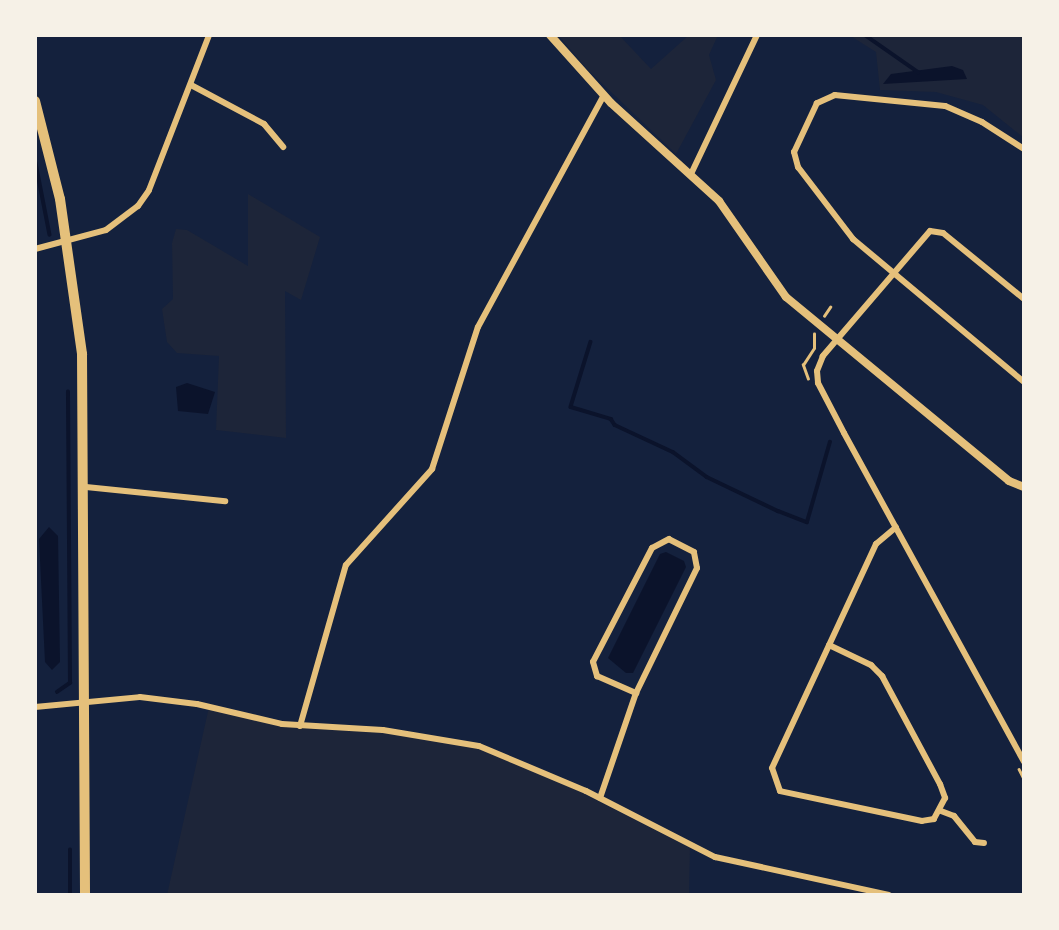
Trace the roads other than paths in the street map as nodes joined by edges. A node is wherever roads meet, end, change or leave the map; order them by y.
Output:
1 (209, 35) edge
2 (550, 35) edge
3 (757, 35) edge
4 (191, 85) junction
5 (604, 95) junction
6 (35, 101) edge
7 (283, 147) dead end
8 (1024, 149) edge
9 (691, 174) junction
10 (67, 242) junction
11 (35, 249) edge
12 (893, 272) junction
13 (1024, 299) edge
14 (837, 340) junction
15 (1024, 382) edge
16 (1022, 486) edge
17 (86, 487) junction
18 (225, 501) dead end
19 (896, 527) junction
20 (830, 645) junction
21 (635, 693) junction
22 (85, 702) junction
23 (35, 707) edge
24 (300, 726) junction
25 (1024, 762) edge
26 (600, 798) junction
27 (941, 811) junction
28 (984, 843) dead end
29 (85, 895) edge
30 (889, 895) edge

1 - 4 street
2 - 5 street
3 - 9 street
4 - 7 street
4 - 10 street
5 - 9 street
5 - 24 street
6 - 10 main road
8 - 12 street
9 - 14 street
10 - 11 street
10 - 17 main road
12 - 13 street
12 - 14 street
12 - 15 street
14 - 16 street
14 - 19 street
17 - 18 street
17 - 22 main road
19 - 20 street
19 - 25 street
20 - 27 street
20 - 27 street
21 - 21 street
21 - 26 street
22 - 23 street
22 - 24 street
22 - 29 main road
24 - 26 street
26 - 30 street
27 - 28 street

